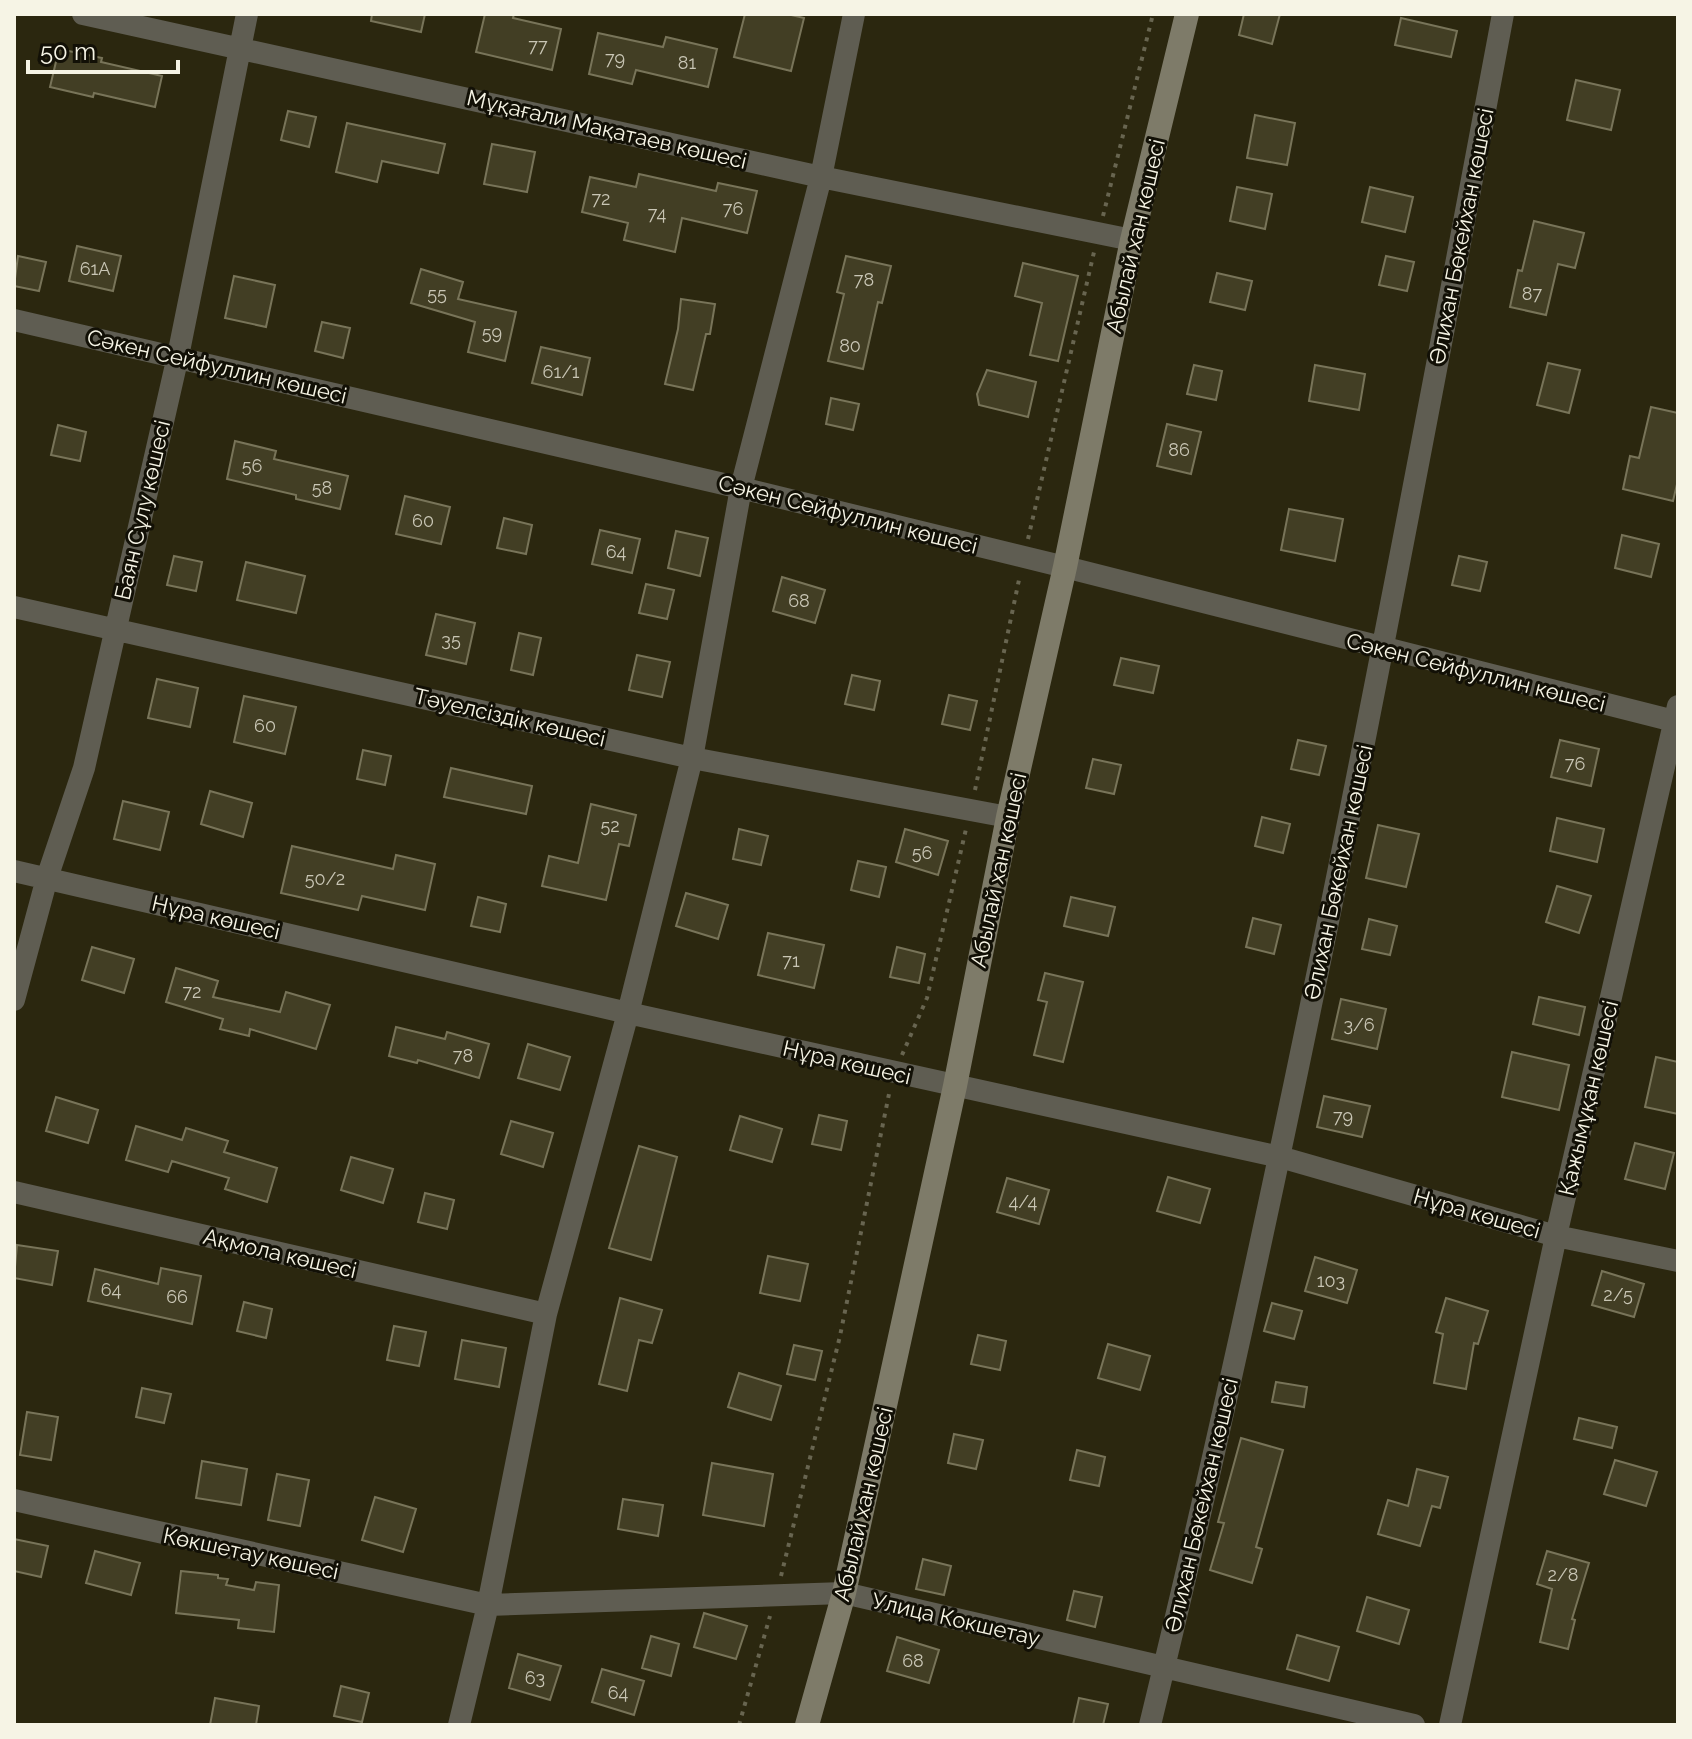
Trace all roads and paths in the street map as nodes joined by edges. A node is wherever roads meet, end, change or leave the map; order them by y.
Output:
1 (83, 14) edge
2 (247, 14) edge
3 (854, 14) edge
4 (1153, 14) edge
5 (1187, 14) edge
6 (1503, 14) edge
7 (239, 48) junction
8 (821, 177) junction
9 (1098, 233) junction
10 (1132, 240) junction
11 (14, 320) edge
12 (178, 356) junction
13 (741, 488) junction
14 (1024, 557) junction
15 (1065, 567) junction
16 (14, 607) edge
17 (115, 629) junction
18 (1384, 649) junction
19 (1677, 717) edge
20 (692, 758) junction
21 (971, 810) junction
22 (1008, 817) junction
23 (14, 871) edge
24 (47, 878) junction
25 (14, 1000) edge
26 (628, 1013) junction
27 (894, 1072) junction
28 (955, 1086) junction
29 (1280, 1157) junction
30 (14, 1192) edge
31 (1556, 1236) junction
32 (1678, 1261) edge
33 (546, 1314) junction
34 (14, 1500) edge
35 (844, 1593) junction
36 (777, 1595) junction
37 (488, 1605) junction
38 (1164, 1667) junction
39 (459, 1725) edge
40 (739, 1725) edge
41 (807, 1725) edge
42 (1150, 1725) edge
43 (1414, 1725) edge
44 (1450, 1725) edge

1 - 7 street, Мұқағали Мақатаев көшесі
2 - 7 street, Баян Сұлу көшесі
3 - 8 street
4 - 9 path
5 - 10 street, Абылай хан көшесі
6 - 18 street, Әлихан Бөкейхан көшесі
7 - 8 street, Мұқағали Мақатаев көшесі
7 - 12 street, Баян Сұлу көшесі
8 - 9 street, Мұқағали Мақатаев көшесі
8 - 13 street
9 - 10 street, Мұқағали Мақатаев көшесі
9 - 14 path
10 - 15 street, Абылай хан көшесі
11 - 12 street, Сәкен Сейфуллин көшесі
12 - 13 street, Сәкен Сейфуллин көшесі
12 - 17 street, Баян Сұлу көшесі
13 - 14 street, Сәкен Сейфуллин көшесі
13 - 20 street
14 - 15 street, Сәкен Сейфуллин көшесі
14 - 21 path
15 - 18 street, Сәкен Сейфуллин көшесі
15 - 22 street, Абылай хан көшесі
16 - 17 street, Тәуелсіздік көшесі
17 - 20 street, Тәуелсіздік көшесі
17 - 24 street, Баян Сұлу көшесі
18 - 19 street, Сәкен Сейфуллин көшесі
18 - 29 street, Әлихан Бөкейхан көшесі
19 - 31 street, Қажымұқан көшесі
20 - 21 street, Тәуелсіздік көшесі
20 - 26 street
21 - 22 street, Тәуелсіздік көшесі
21 - 27 path
22 - 28 street, Абылай хан көшесі
23 - 24 street, Нұра көшесі
24 - 25 street, Баян Сұлу көшесі
24 - 26 street, Нұра көшесі
26 - 27 street, Нұра көшесі
26 - 33 street
27 - 28 street, Нұра көшесі
27 - 36 path
28 - 29 street, Нұра көшесі
28 - 35 street, Абылай хан көшесі
29 - 31 street, Нұра көшесі
29 - 38 street, Әлихан Бөкейхан көшесі
30 - 33 street, Ақмола көшесі
31 - 32 street, Нұра көшесі
31 - 44 street, Қажымұқан көшесі
33 - 37 street
34 - 37 street, Көкшетау көшесі
35 - 36 street, Улица Кокшетау
35 - 38 street, Улица Кокшетау
35 - 41 street, Абылай хан көшесі
36 - 37 street, Улица Кокшетау
36 - 40 path
37 - 39 street
38 - 42 street, Әлихан Бөкейхан көшесі
38 - 43 street, Улица Кокшетау

